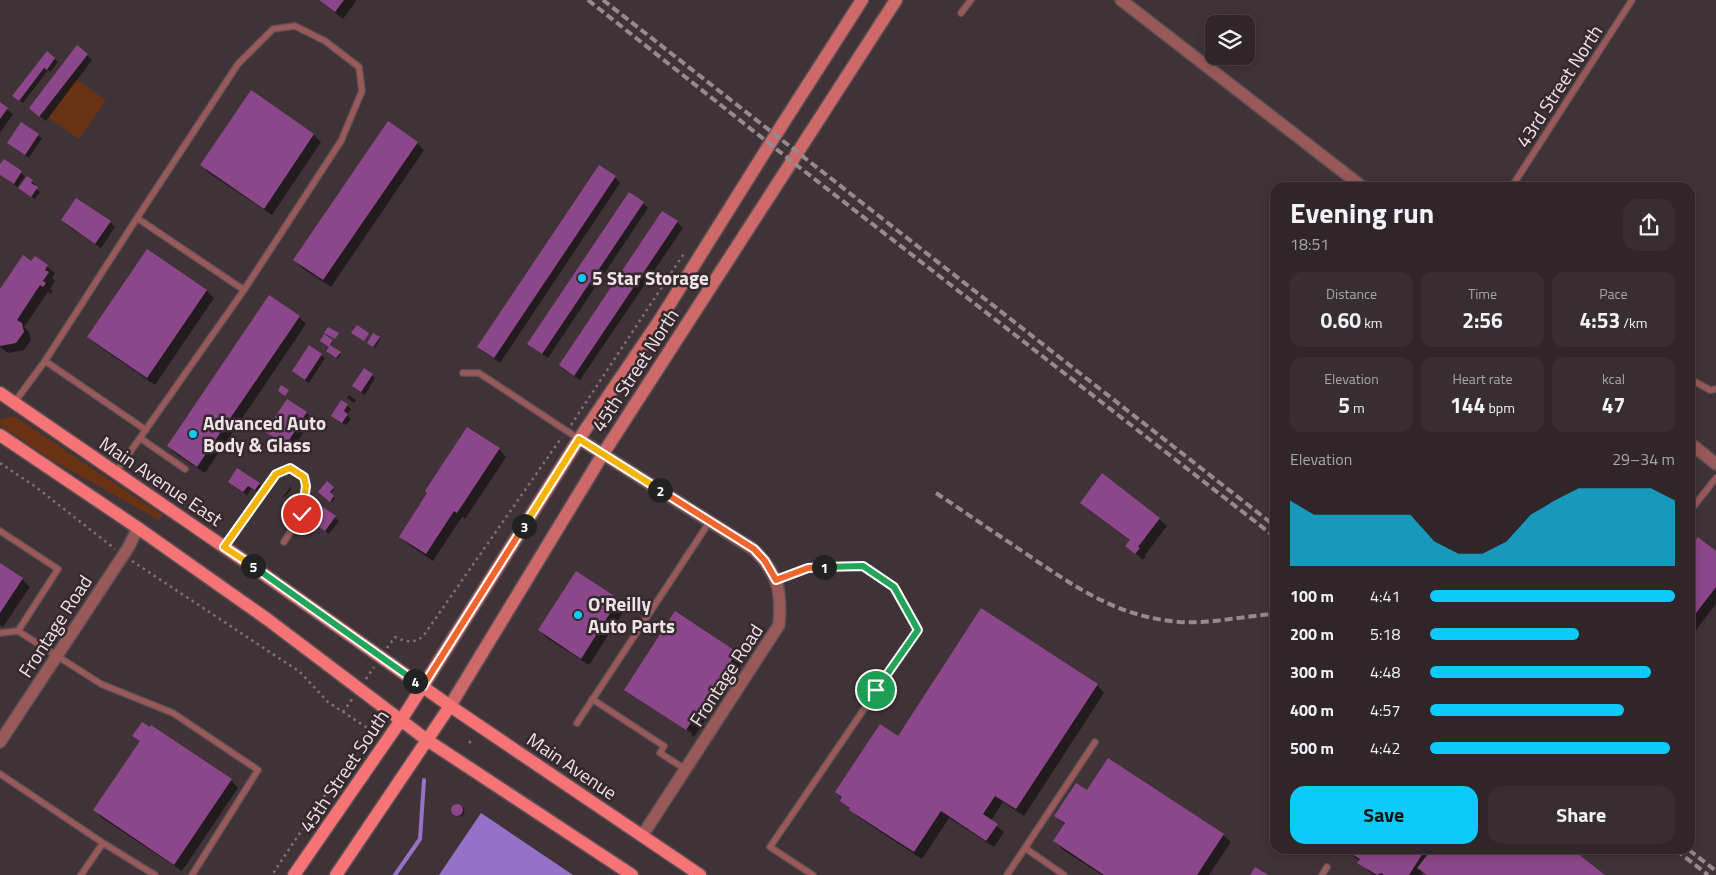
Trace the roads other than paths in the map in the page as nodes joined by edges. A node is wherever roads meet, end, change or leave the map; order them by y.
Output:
1 (862, 0) edge
2 (896, 0) edge
3 (971, 0) edge
4 (1121, 0) edge
5 (1632, 0) edge
6 (962, 13) dead end
7 (1356, 182) edge
8 (1515, 182) edge
9 (137, 218) junction
10 (244, 290) junction
11 (45, 361) junction
12 (463, 373) dead end
13 (1695, 382) edge
14 (1716, 389) edge
15 (0, 393) edge
16 (14, 403) junction
17 (0, 408) edge
18 (146, 430) junction
19 (0, 435) edge
20 (140, 438) junction
21 (579, 439) junction
22 (1695, 447) edge
23 (603, 454) junction
24 (1716, 464) edge
25 (185, 469) dead end
26 (116, 472) junction
27 (1716, 478) edge
28 (1695, 505) edge
29 (710, 521) junction
30 (138, 528) junction
31 (0, 531) edge
32 (284, 542) dead end
33 (224, 547) junction
34 (776, 580) junction
35 (18, 631) junction
36 (0, 633) edge
37 (56, 657) junction
38 (423, 686) junction
39 (592, 699) junction
40 (450, 706) junction
41 (401, 720) junction
42 (577, 723) dead end
43 (427, 740) junction
44 (0, 742) edge
45 (1094, 742) dead end
46 (685, 769) junction
47 (0, 774) edge
48 (642, 836) junction
49 (103, 843) junction
50 (1025, 848) junction
51 (1327, 868) dead end
52 (81, 875) edge
53 (154, 875) edge
54 (192, 875) edge
55 (294, 875) edge
56 (336, 875) edge
57 (632, 875) edge
58 (700, 875) edge
59 (812, 875) edge
60 (1008, 875) edge
61 (1064, 875) edge
62 (1322, 875) edge

1 - 21 main road, 45th Street North
2 - 23 main road, 45th Street North
3 - 6 lane
4 - 7 street
5 - 8 lane, 43rd Street North
9 - 10 lane
9 - 10 lane
9 - 11 lane
10 - 18 lane
11 - 16 lane
11 - 18 lane
12 - 21 lane
13 - 14 lane
15 - 16 main road, Main Avenue East
16 - 17 main road
16 - 26 main road, Main Avenue East
18 - 20 lane
19 - 30 main road
20 - 25 lane
20 - 26 lane
21 - 23 street, Frontage Road
21 - 38 main road, 45th Street North
22 - 24 street
23 - 29 street, Frontage Road
23 - 40 main road, 45th Street North
26 - 33 main road, Main Avenue East
27 - 28 lane
29 - 34 street, Frontage Road
29 - 39 lane
30 - 37 street, Frontage Road
30 - 41 main road
31 - 35 lane
32 - 33 lane
33 - 38 main road, Main Avenue East
34 - 46 street, Frontage Road
34 - 59 lane
35 - 36 lane
35 - 37 lane
37 - 44 street, Frontage Road
37 - 54 lane
38 - 40 main road, Main Avenue
38 - 41 main road, 45th Street South
39 - 42 lane
39 - 46 lane
40 - 43 main road, 45th Street North
40 - 48 main road, Main Avenue
41 - 43 main road
41 - 55 main road, 45th Street South
43 - 56 main road
43 - 57 main road
45 - 50 lane
46 - 48 street, Frontage Road
47 - 49 lane
48 - 58 main road, Main Avenue
49 - 52 lane
49 - 53 lane
50 - 60 lane
50 - 61 lane
51 - 62 lane

